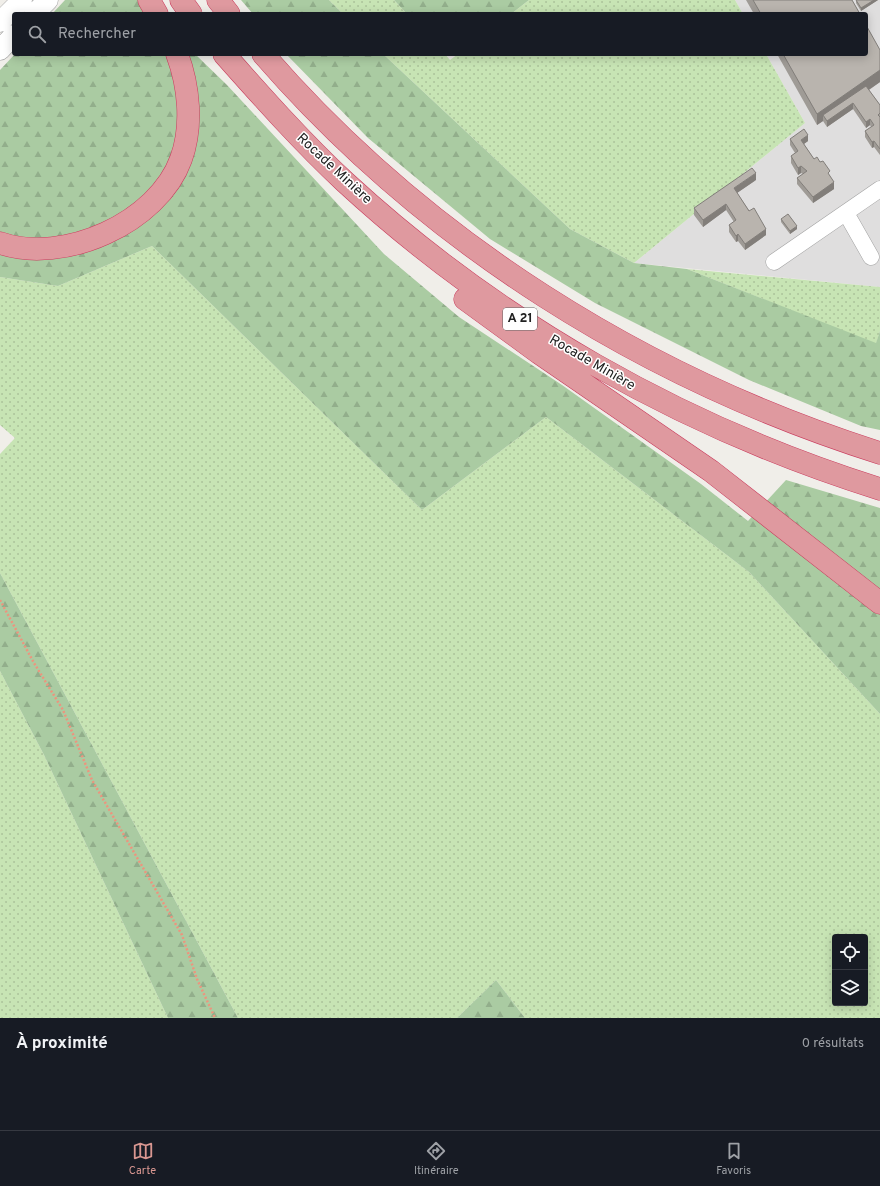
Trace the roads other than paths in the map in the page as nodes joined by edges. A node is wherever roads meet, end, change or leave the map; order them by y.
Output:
1 (22, 0) edge
2 (48, 0) edge
3 (149, 0) edge
4 (181, 0) edge
5 (218, 0) edge
6 (36, 12) edge
7 (156, 12) edge
8 (190, 12) edge
9 (227, 12) edge
10 (0, 22) edge
11 (178, 56) edge
12 (226, 56) edge
13 (265, 56) edge
14 (880, 189) edge
15 (846, 213) junction
16 (0, 243) edge
17 (871, 257) dead end
18 (774, 262) dead end
19 (456, 274) junction
20 (880, 453) edge
21 (880, 489) edge
22 (880, 603) edge

1 - 10 street
2 - 6 street
3 - 7 highway
4 - 8 highway
5 - 9 highway
11 - 16 highway
12 - 19 highway, Rocade Minière / A 21
13 - 20 highway, Rocade Minière / A 21
14 - 15 street
15 - 17 street
15 - 18 street
19 - 21 highway, Rocade Minière / A 21
19 - 22 highway

